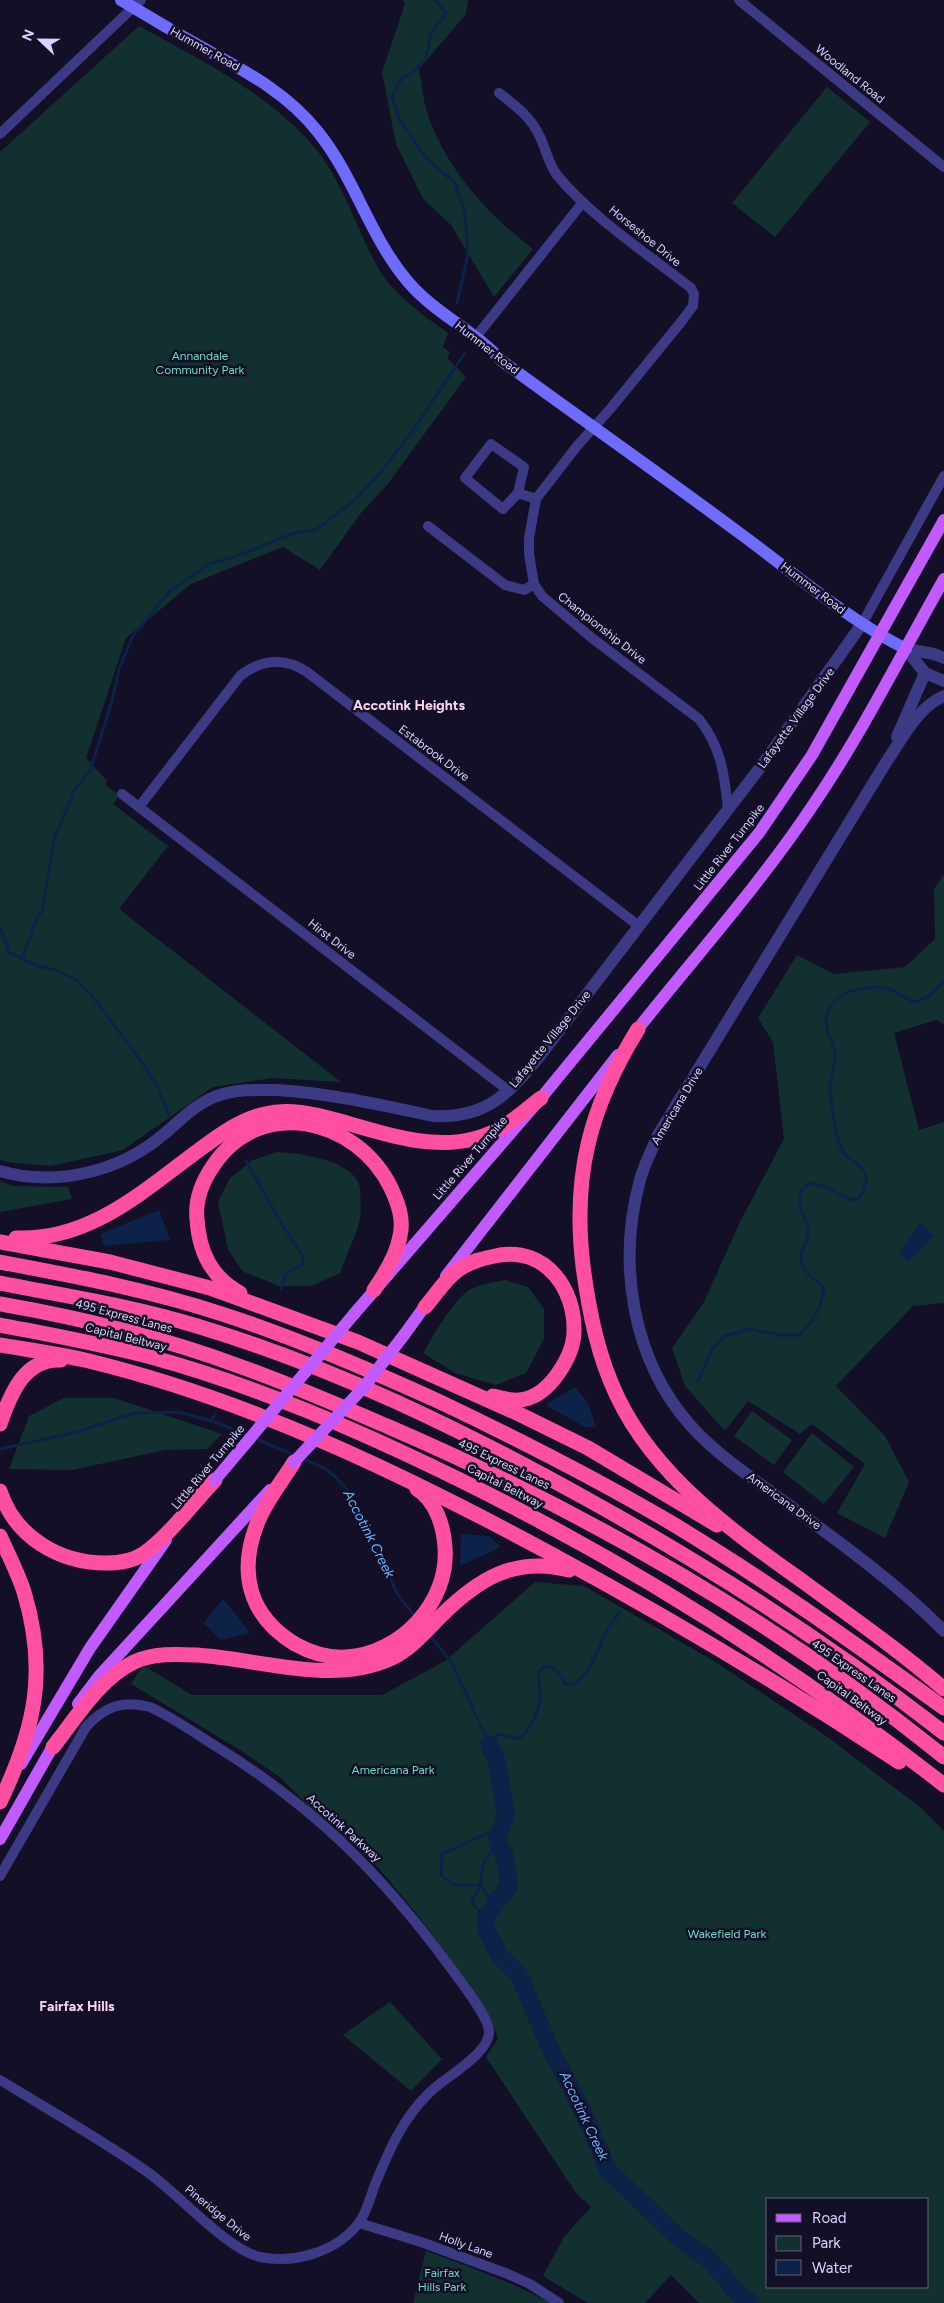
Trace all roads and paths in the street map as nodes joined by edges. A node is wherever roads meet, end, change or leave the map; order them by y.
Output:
1 (121, 0) edge
2 (739, 0) edge
3 (137, 4) edge
4 (499, 93) dead end
5 (0, 134) edge
6 (944, 167) edge
7 (583, 202) junction
8 (475, 338) junction
9 (594, 427) junction
10 (944, 476) edge
11 (518, 493) junction
12 (536, 499) junction
13 (944, 520) edge
14 (428, 526) dead end
15 (943, 580) edge
16 (534, 584) junction
17 (862, 624) junction
18 (880, 636) junction
19 (906, 649) junction
20 (944, 658) edge
21 (925, 674) junction
22 (944, 681) edge
23 (944, 696) edge
24 (885, 764) junction
25 (122, 794) dead end
26 (140, 807) junction
27 (728, 809) junction
28 (639, 926) junction
29 (638, 1029) junction
30 (509, 1091) junction
31 (541, 1098) junction
32 (0, 1170) edge
33 (0, 1238) edge
34 (0, 1242) edge
35 (0, 1262) edge
36 (0, 1283) edge
37 (374, 1290) junction
38 (0, 1304) edge
39 (425, 1307) junction
40 (278, 1312) junction
41 (0, 1326) edge
42 (0, 1345) edge
43 (112, 1367) junction
44 (458, 1386) junction
45 (0, 1424) edge
46 (294, 1462) joint
47 (390, 1472) junction
48 (215, 1480) junction
49 (0, 1491) edge
50 (266, 1499) junction
51 (736, 1534) junction
52 (0, 1536) edge
53 (642, 1604) junction
54 (944, 1631) edge
55 (389, 1651) junction
56 (944, 1689) edge
57 (944, 1708) edge
58 (944, 1733) edge
59 (53, 1747) junction
60 (944, 1757) edge
61 (944, 1785) edge
62 (944, 1792) edge
63 (0, 1802) edge
64 (0, 1839) edge
65 (0, 1876) edge
66 (489, 2037) joint
67 (0, 2080) edge
68 (359, 2223) junction
69 (558, 2303) edge

1 - 3 main road, Hummer Road
2 - 6 street, Woodland Road
3 - 5 street
3 - 8 main road, Hummer Road
4 - 7 street
7 - 8 street
7 - 9 street, Horseshoe Drive
8 - 9 main road, Hummer Road
9 - 12 street
9 - 17 main road, Hummer Road
10 - 17 street
11 - 11 street
11 - 12 street
12 - 16 street
13 - 18 main road, Little River Turnpike
14 - 16 street
15 - 19 main road
16 - 27 street, Championship Drive
17 - 18 main road, Hummer Road
17 - 27 street, Lafayette Village Drive
18 - 19 main road, Hummer Road
18 - 31 main road, Little River Turnpike
19 - 20 street
19 - 21 street
19 - 29 main road
21 - 22 street
21 - 24 street, Americana Drive
23 - 24 street, Americana Drive
24 - 54 street, Americana Drive
25 - 26 street, Hirst Drive
26 - 28 street, Estabrook Drive
26 - 30 street, Hirst Drive
27 - 28 street, Lafayette Village Drive
28 - 30 street, Lafayette Village Drive
29 - 39 main road
29 - 51 highway
30 - 32 street, Lafayette Village Drive
31 - 33 highway
31 - 37 main road, Little River Turnpike
34 - 40 highway
35 - 57 highway
36 - 58 highway, 495 Express Lanes
37 - 40 highway
37 - 48 main road, Little River Turnpike, bridge
38 - 60 highway, 495 Express Lanes
39 - 44 highway
39 - 46 main road, bridge
40 - 44 highway
41 - 61 highway, Capital Beltway
42 - 43 highway
43 - 45 highway
43 - 47 highway
44 - 51 highway
46 - 50 highway
47 - 53 highway
47 - 55 highway
48 - 49 highway
48 - 63 main road, Little River Turnpike
50 - 55 highway
50 - 59 main road
51 - 56 highway
52 - 63 highway
53 - 55 highway
53 - 62 highway
55 - 59 highway
59 - 64 main road
65 - 66 street, Accotink Parkway
66 - 68 street, Pineridge Drive
67 - 68 street, Pineridge Drive
68 - 69 street, Holly Lane

